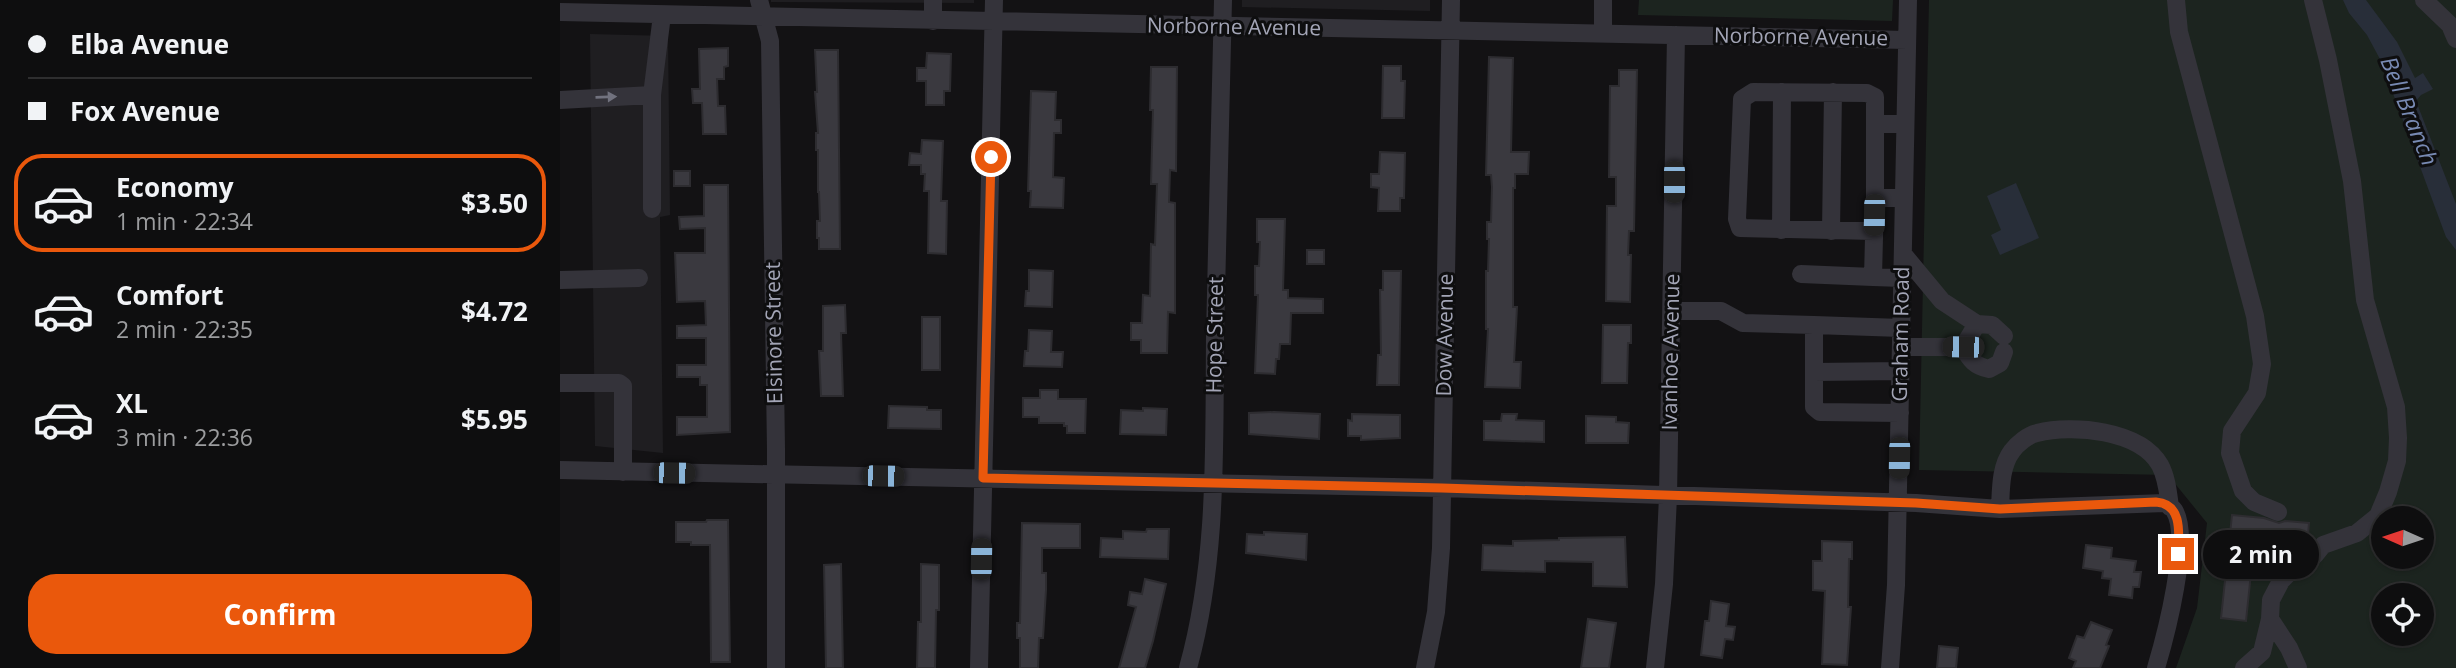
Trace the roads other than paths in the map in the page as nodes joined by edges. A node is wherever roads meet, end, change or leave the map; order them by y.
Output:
1 (933, 0) edge
2 (994, 0) edge
3 (1223, 0) edge
4 (1451, 0) edge
5 (1603, 0) edge
6 (1908, 0) edge
7 (2176, 0) edge
8 (2313, 0) edge
9 (2424, 0) edge
10 (612, 6) edge
11 (761, 9) edge
12 (560, 12) edge
13 (662, 15) junction
14 (933, 21) junction
15 (994, 22) junction
16 (1223, 27) junction
17 (1451, 31) junction
18 (1603, 34) junction
19 (1676, 35) junction
20 (2456, 39) edge
21 (1907, 40) junction
22 (1782, 92) junction
23 (1833, 92) junction
24 (652, 95) junction
25 (560, 100) edge
26 (1875, 124) junction
27 (1905, 124) junction
28 (1875, 198) junction
29 (1904, 198) junction
30 (652, 209) dead end
31 (1781, 230) junction
32 (1831, 231) junction
33 (1874, 231) junction
34 (1903, 254) junction
35 (1801, 274) dead end
36 (1873, 277) junction
37 (639, 278) dead end
38 (1902, 278) junction
39 (560, 280) edge
40 (1672, 311) junction
41 (1977, 324) junction
42 (1814, 325) junction
43 (1901, 328) junction
44 (1901, 346) junction
45 (1963, 347) junction
46 (1900, 371) junction
47 (1814, 372) junction
48 (560, 383) edge
49 (1900, 413) junction
50 (560, 470) edge
51 (623, 472) junction
52 (776, 474) junction
53 (983, 478) junction
54 (1213, 484) junction
55 (1442, 488) junction
56 (1668, 496) junction
57 (1898, 502) junction
58 (2000, 509) junction
59 (2172, 509) junction
60 (2278, 512) dead end
61 (2270, 619) junction
62 (776, 668) edge
63 (979, 668) edge
64 (1188, 668) edge
65 (1426, 668) edge
66 (1655, 668) edge
67 (1889, 668) edge
68 (2156, 668) edge
69 (2244, 668) edge
70 (2298, 668) edge

1 - 14 street
2 - 15 street
3 - 16 street, Hope Street
4 - 17 street, Dow Avenue
5 - 18 street
6 - 21 street, Graham Road
7 - 60 street
8 - 61 street
9 - 20 street
10 - 12 street, Norborne Avenue
10 - 13 street, Norborne Avenue
11 - 13 street, Norborne Avenue
11 - 14 street, Norborne Avenue
11 - 52 street, Elsinore Street
13 - 24 street
14 - 15 street, Norborne Avenue
15 - 16 street, Norborne Avenue
15 - 53 street
16 - 17 street, Norborne Avenue
16 - 54 street, Hope Street
17 - 18 street, Norborne Avenue
17 - 55 street, Dow Avenue
18 - 19 street, Norborne Avenue
19 - 21 street, Norborne Avenue
19 - 40 street, Ivanhoe Avenue
21 - 27 street, Graham Road
22 - 23 street
22 - 31 street
22 - 31 street
23 - 26 street
23 - 32 street
25 -> 24 street
24 - 30 street
26 - 27 street
26 - 28 street
27 - 29 street, Graham Road
28 - 29 street
28 - 33 street
29 - 34 street, Graham Road
31 - 32 street
32 - 33 street
33 - 36 street
34 - 38 street, Graham Road
34 - 41 street
35 - 36 street
36 - 38 street
37 - 39 street
38 - 43 street, Graham Road
40 - 42 street
40 - 56 street, Ivanhoe Avenue
41 - 45 street
41 - 45 street
42 - 43 street
42 - 47 street
43 - 44 street, Graham Road
44 - 45 street
44 - 46 street, Graham Road
46 - 47 street
46 - 49 street, Graham Road
47 - 49 street
48 - 51 street
49 - 57 street, Graham Road
50 - 51 street
51 - 52 street
52 - 53 street
52 - 62 street, Elsinore Street
53 - 54 street
53 - 63 street
54 - 55 street
54 - 64 street, Hope Street
55 - 56 street
55 - 65 street, Dow Avenue
56 - 57 street
56 - 66 street, Ivanhoe Avenue
57 - 58 street
57 - 67 street, Graham Road
58 - 59 street
58 - 59 street
59 - 68 street
61 - 69 street
61 - 70 street

